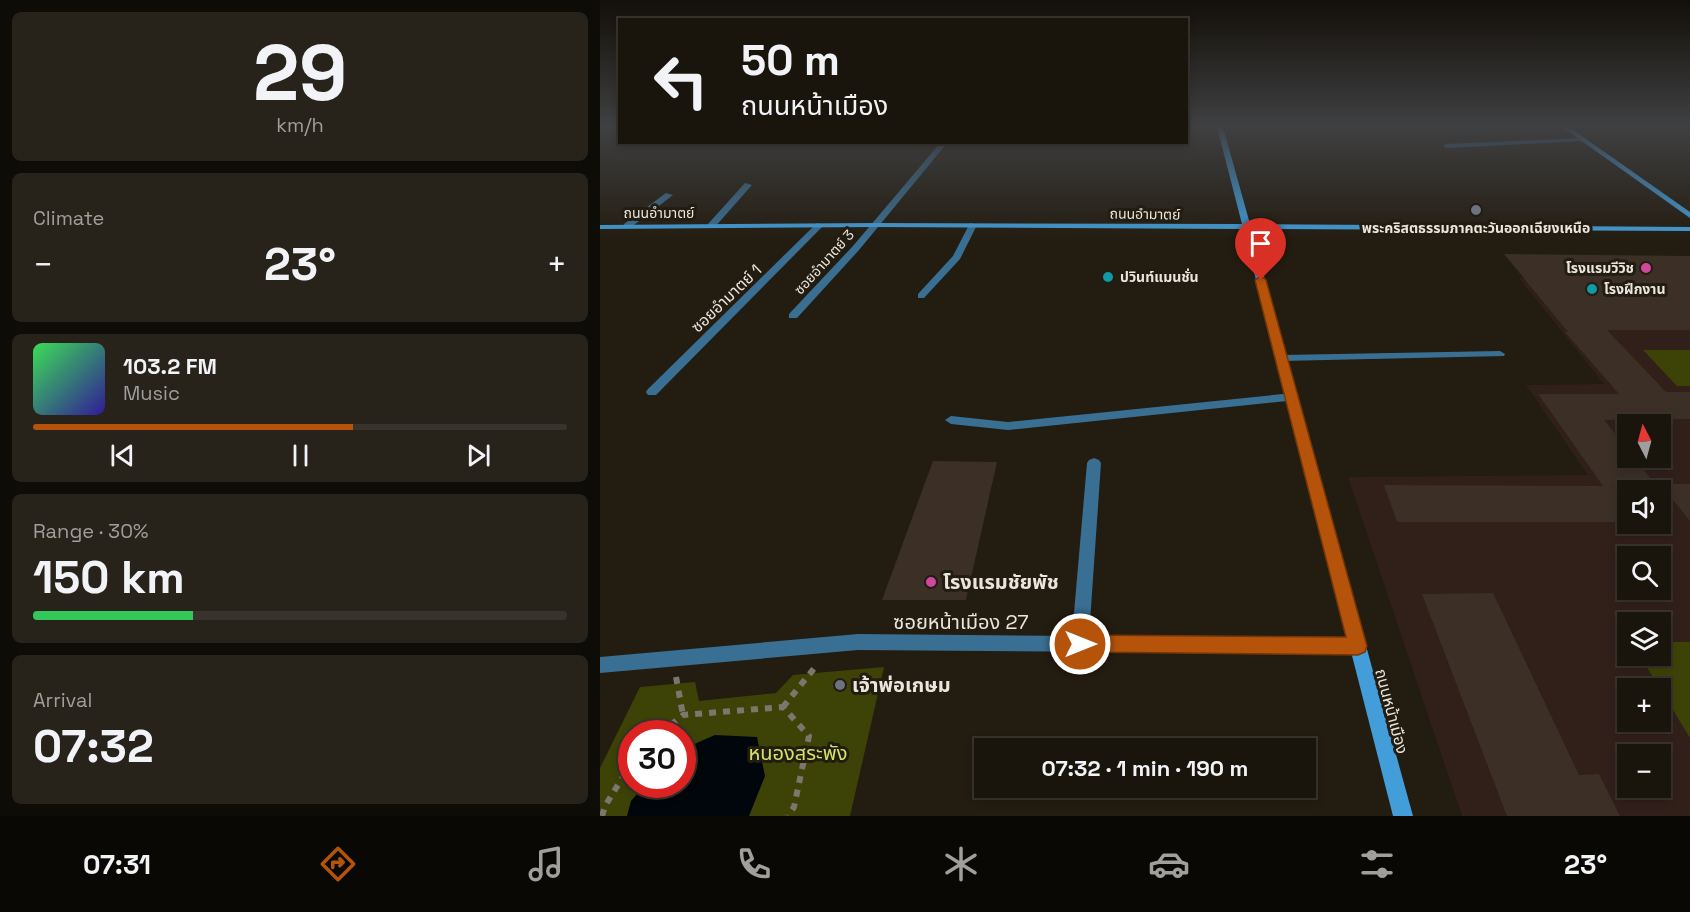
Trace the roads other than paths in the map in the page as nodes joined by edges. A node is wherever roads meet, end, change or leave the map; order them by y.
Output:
1 (926, 165) edge
2 (1230, 165) edge
3 (1618, 165) edge
4 (748, 185) dead end
5 (669, 195) dead end
6 (1690, 216) edge
7 (820, 225) junction
8 (875, 225) junction
9 (973, 225) junction
10 (627, 226) junction
11 (711, 226) junction
12 (600, 227) edge
13 (1247, 228) junction
14 (1690, 229) edge
15 (921, 296) dead end
16 (793, 316) dead end
17 (1500, 354) dead end
18 (1282, 358) junction
19 (652, 392) dead end
20 (1293, 397) junction
21 (951, 420) dead end
22 (1094, 462) dead end
23 (1080, 644) junction
24 (1358, 646) junction
25 (600, 665) edge
26 (1403, 816) edge

1 - 8 street, ซอยอำมาตย์ 3
2 - 13 street, ถนนหน้าเมือง
3 - 6 street
4 - 11 street
5 - 10 street
7 - 8 street, ถนนอำมาตย์
7 - 11 street, ถนนอำมาตย์
7 - 19 street, ซอยอำมาตย์ 1
8 - 9 street, ถนนอำมาตย์
8 - 16 street, ซอยอำมาตย์ 3
9 - 13 street, ถนนอำมาตย์
9 - 15 street
10 - 11 street, ถนนอำมาตย์
10 - 12 street, ถนนอำมาตย์
13 - 14 street, ถนนอำมาตย์
13 - 18 street, ถนนหน้าเมือง
17 - 18 street
18 - 20 street, ถนนหน้าเมือง
20 - 21 street
20 - 24 street, ถนนหน้าเมือง
22 - 23 street
23 - 24 street, ซอยหน้าเมือง 27
23 - 25 street, ซอยหน้าเมือง 27
24 - 26 street, ถนนหน้าเมือง

